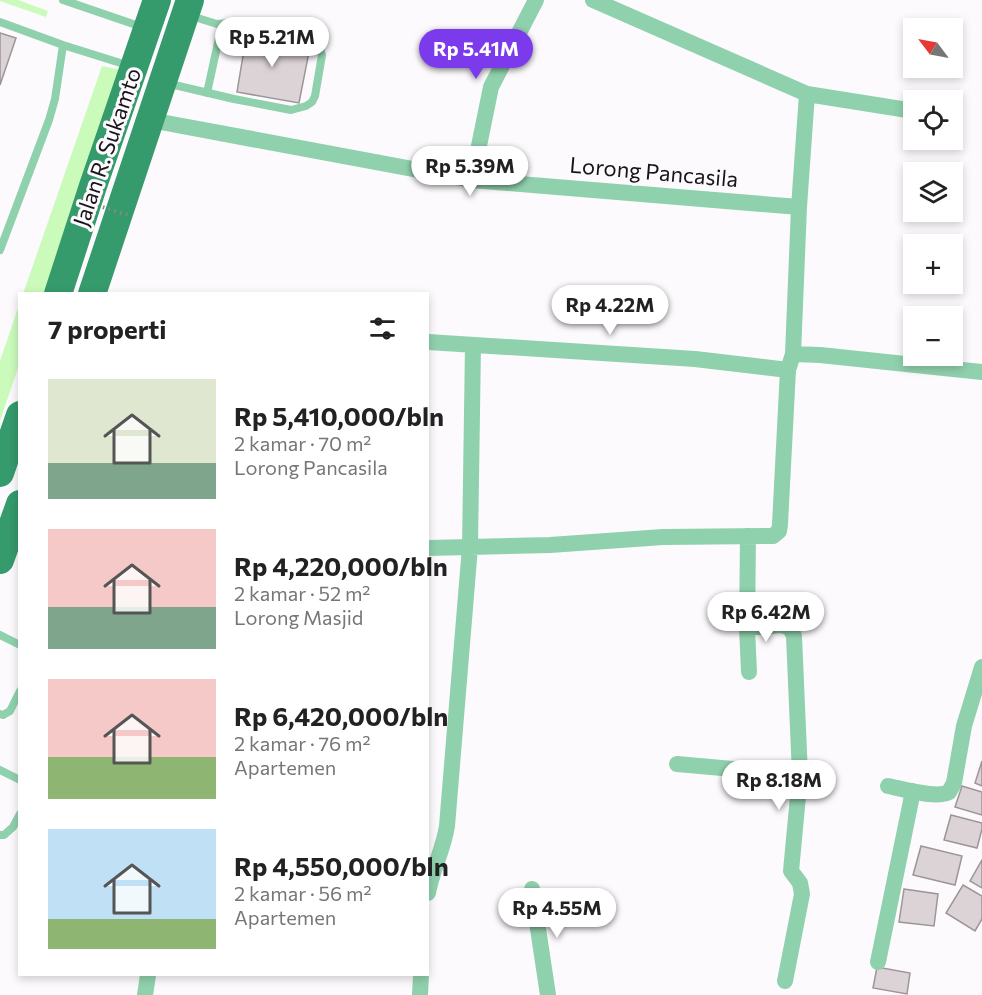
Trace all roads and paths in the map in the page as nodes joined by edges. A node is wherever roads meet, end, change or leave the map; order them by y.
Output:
1 (64, 0) edge
2 (157, 0) edge
3 (537, 0) edge
4 (593, 0) edge
5 (188, 7) edge
6 (0, 22) edge
7 (222, 24) junction
8 (147, 29) junction
9 (63, 45) junction
10 (134, 67) junction
11 (162, 83) junction
12 (207, 93) junction
13 (807, 94) junction
14 (903, 109) edge
15 (150, 120) junction
16 (472, 180) junction
17 (80, 200) dead end
18 (800, 207) junction
19 (128, 215) dead end
20 (0, 250) edge
21 (59, 292) edge
22 (93, 292) edge
23 (429, 342) edge
24 (472, 345) junction
25 (791, 362) junction
26 (982, 372) edge
27 (18, 421) edge
28 (0, 473) edge
29 (18, 510) edge
30 (748, 536) junction
31 (470, 547) junction
32 (429, 548) edge
33 (0, 560) edge
34 (747, 628) junction
35 (0, 635) edge
36 (18, 644) edge
37 (982, 667) edge
38 (749, 672) dead end
39 (18, 695) edge
40 (0, 714) edge
41 (677, 764) dead end
42 (0, 770) edge
43 (800, 776) junction
44 (18, 779) edge
45 (888, 786) dead end
46 (913, 791) junction
47 (18, 818) edge
48 (0, 835) edge
49 (429, 888) edge
50 (532, 889) dead end
51 (878, 962) dead end
52 (148, 976) edge
53 (421, 976) edge
54 (785, 981) dead end
55 (145, 995) edge
56 (420, 995) edge
57 (548, 995) edge

1 - 8 lane
2 - 8 highway, Jalan R. Sukamto
3 - 16 street
4 - 13 street
5 - 7 lane
5 - 11 highway, Jalan R. Sukamto
6 - 9 lane
7 - 12 lane
7 - 12 lane
8 - 10 highway, Jalan R. Sukamto
9 - 10 lane
9 - 20 lane
10 - 21 highway, Jalan R. Sukamto
11 - 12 lane
11 - 15 highway, Jalan R. Sukamto
13 - 14 street
13 - 18 street
15 - 16 street, Lorong Pancasila
15 - 22 highway, Jalan R. Sukamto
16 - 18 street, Lorong Pancasila
17 - 19 path, bridge
18 - 25 street
23 - 24 street
24 - 25 street
24 - 31 street
25 - 26 street
25 - 30 street
27 - 28 highway
29 - 33 highway
30 - 31 street
30 - 34 street
31 - 32 street
31 - 49 street
34 - 38 street
34 - 43 street
35 - 36 lane
37 - 46 street
39 - 40 lane
41 - 43 street
42 - 44 lane
43 - 54 street
45 - 46 street
46 - 51 street
47 - 48 lane
50 - 57 street
52 - 55 street
53 - 56 street

